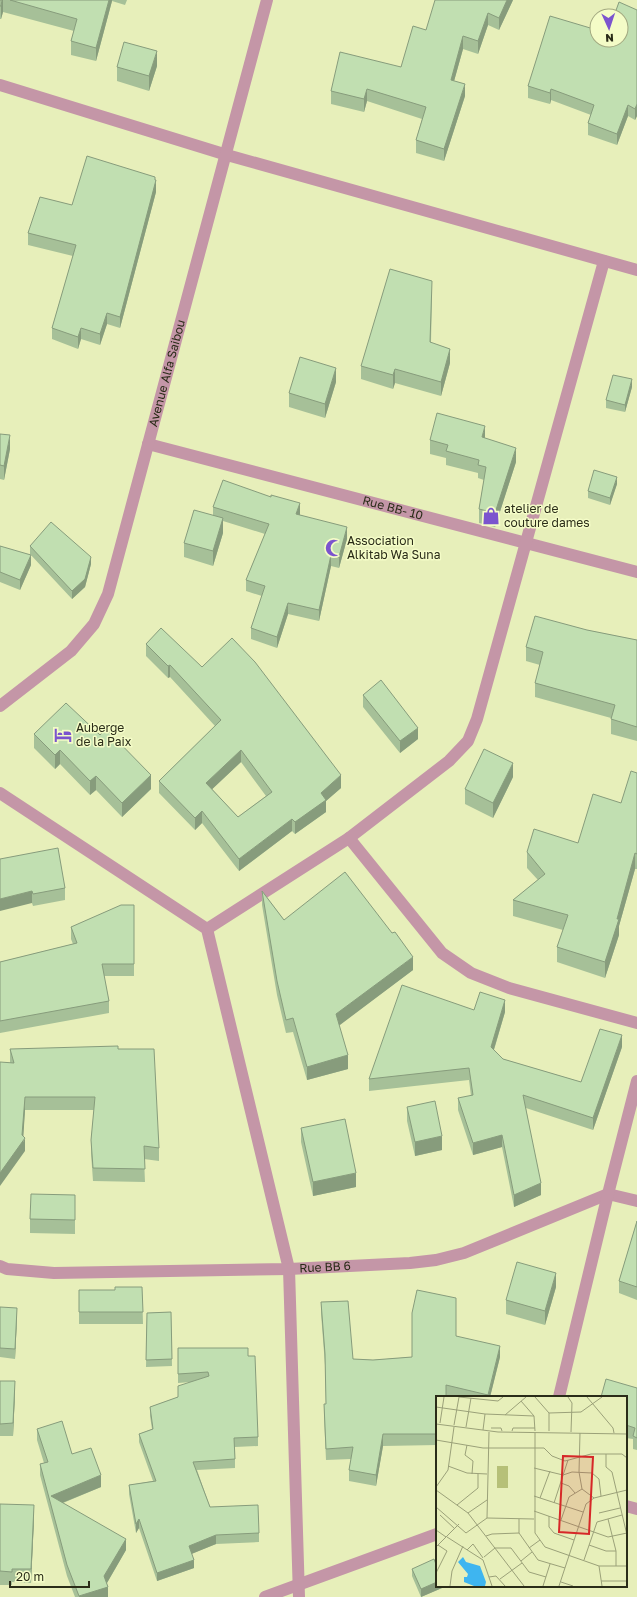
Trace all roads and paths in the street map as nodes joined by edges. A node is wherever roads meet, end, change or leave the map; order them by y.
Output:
1 (267, 0) edge
2 (0, 85) edge
3 (227, 155) junction
4 (604, 261) junction
5 (637, 270) edge
6 (148, 444) junction
7 (526, 543) junction
8 (637, 572) edge
9 (0, 706) edge
10 (0, 793) edge
11 (349, 838) junction
12 (207, 929) junction
13 (637, 1024) edge
14 (637, 1081) edge
15 (608, 1194) junction
16 (637, 1201) edge
17 (0, 1266) edge
18 (289, 1269) junction
19 (559, 1396) edge
20 (627, 1506) edge
21 (637, 1509) edge
22 (436, 1534) edge
23 (298, 1591) edge
24 (265, 1597) edge

1 - 3 street, Avenue Alfa Saibou
2 - 3 street
3 - 4 street
3 - 6 street, Avenue Alfa Saibou
4 - 5 street
4 - 7 street
6 - 7 street, Rue BB- 10
6 - 9 street, Avenue Alfa Saibou
7 - 8 street, Rue BB- 10
7 - 11 street
10 - 12 street
11 - 12 street
11 - 13 street
12 - 18 street
14 - 15 street
15 - 16 street
15 - 18 street, Rue BB 6
15 - 19 street
17 - 18 street, Rue BB 6
18 - 23 street
20 - 21 street
22 - 23 street
23 - 24 street

